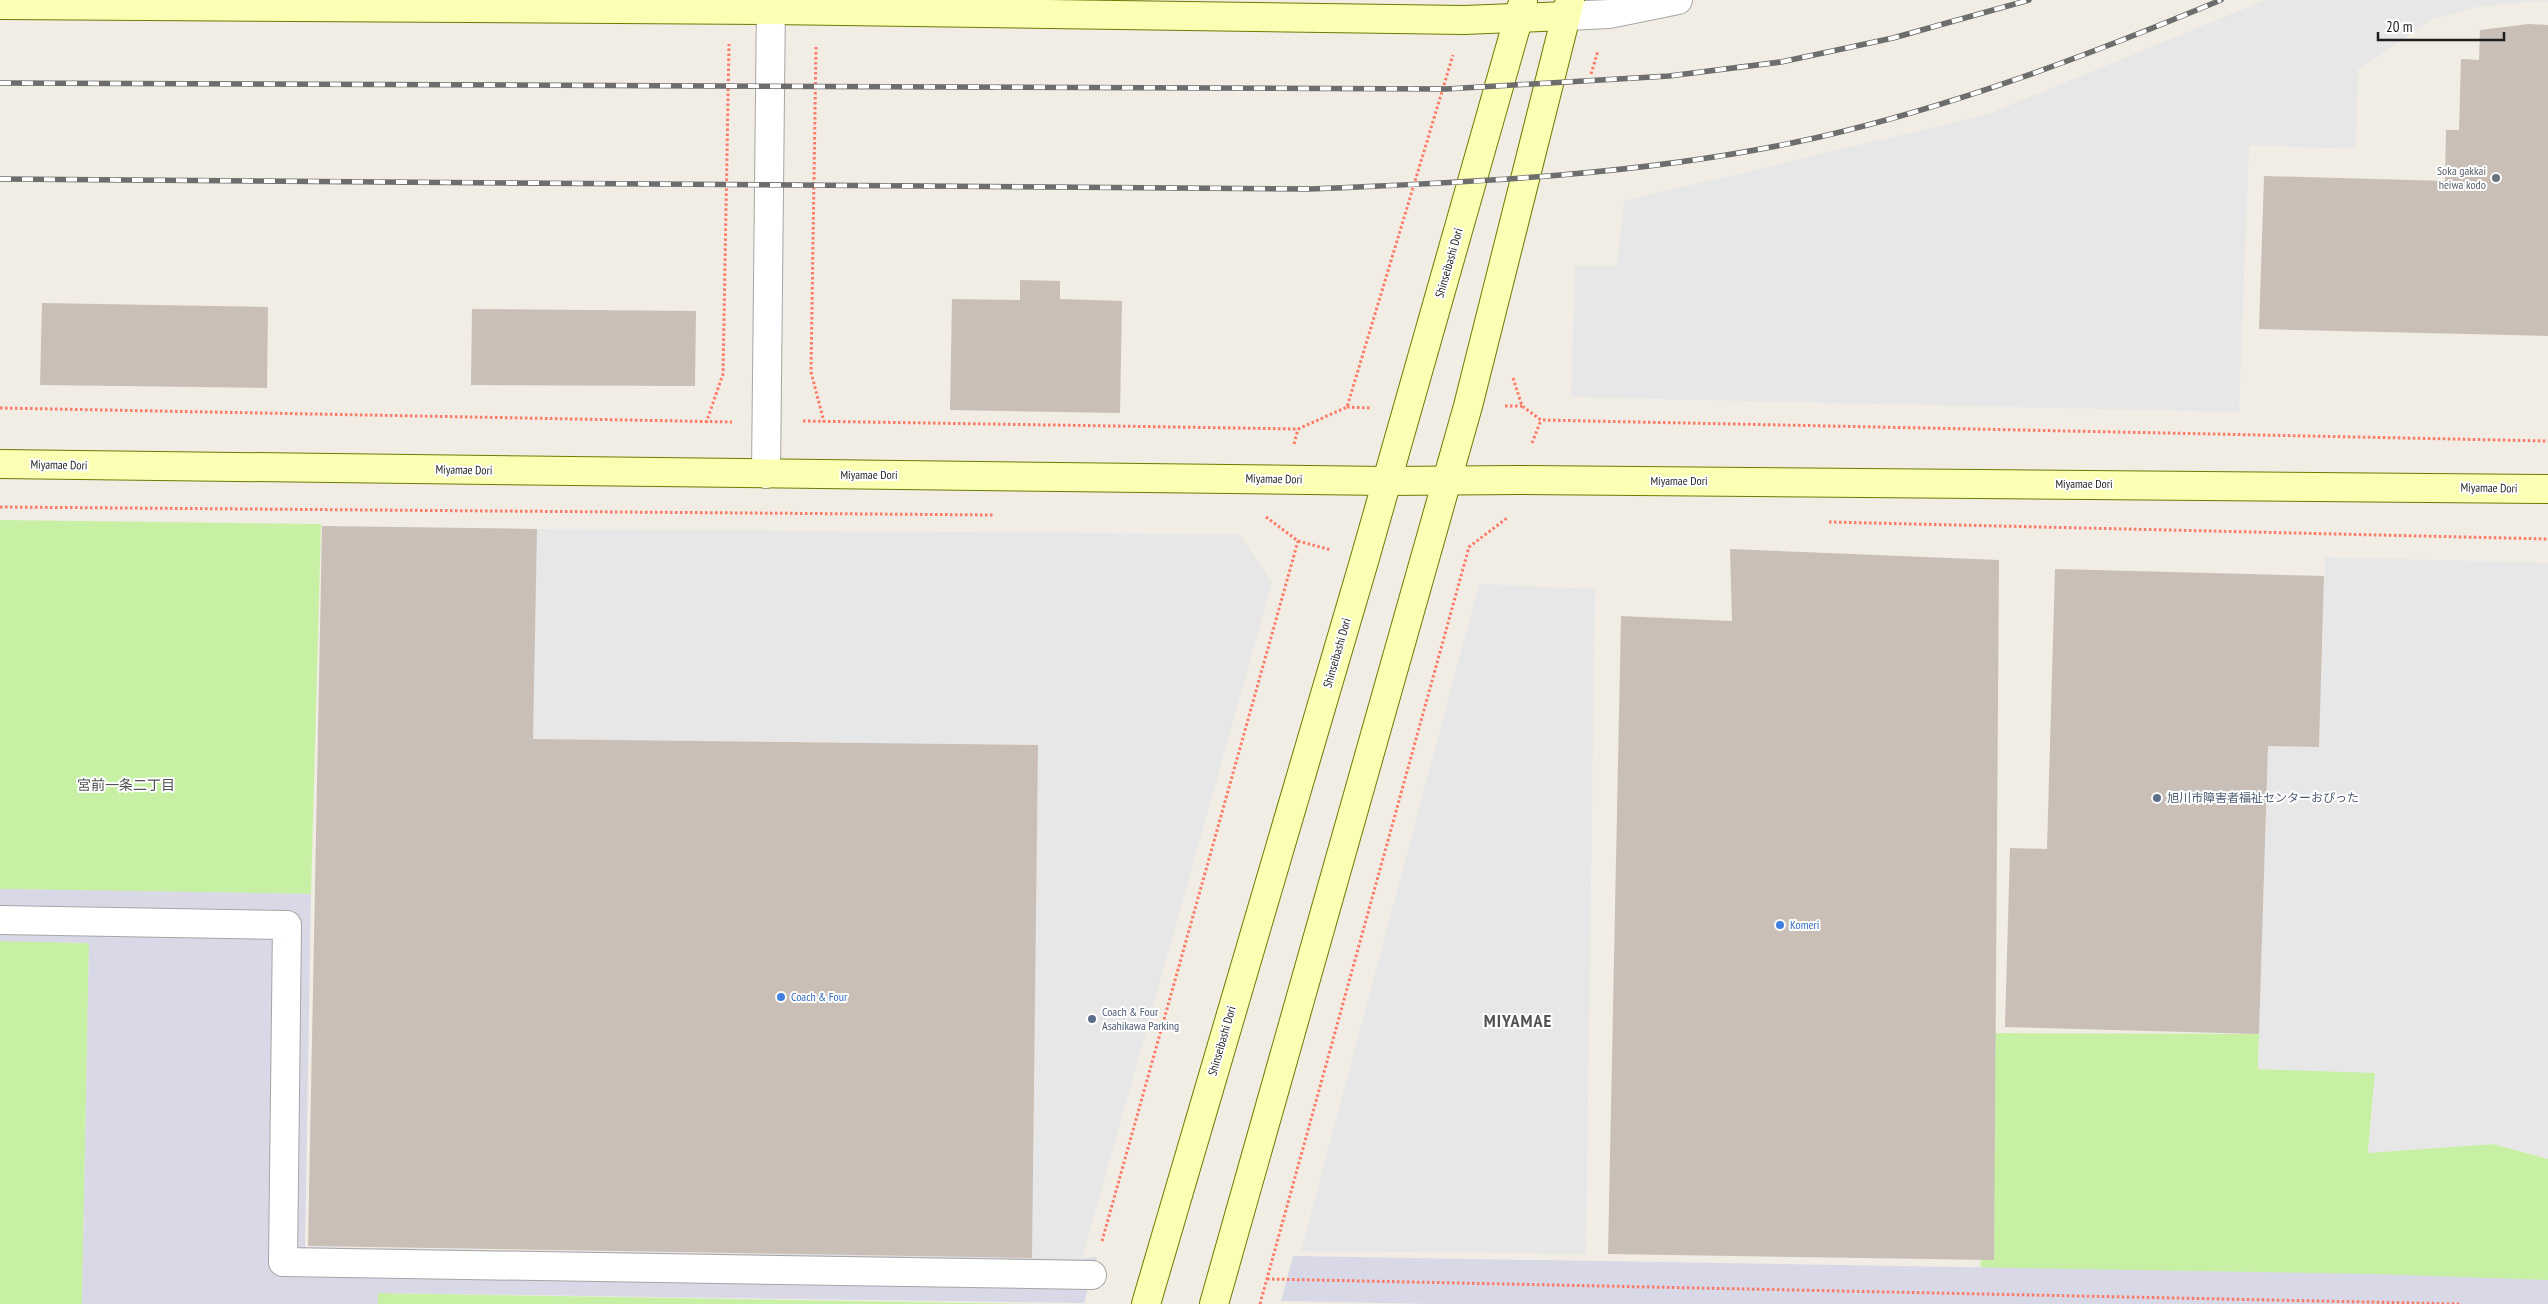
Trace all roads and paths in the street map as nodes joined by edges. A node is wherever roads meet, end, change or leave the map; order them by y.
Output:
1 (1678, 0) edge
2 (0, 5) edge
3 (771, 5) edge
4 (1522, 8) edge
5 (1568, 8) edge
6 (729, 10) junction
7 (817, 11) junction
8 (1609, 14) junction
9 (1464, 20) junction
10 (1590, 80) dead end
11 (1512, 373) dead end
12 (0, 408) edge
13 (766, 420) junction
14 (824, 422) junction
15 (706, 423) junction
16 (2548, 441) edge
17 (0, 464) edge
18 (766, 474) junction
19 (1386, 481) junction
20 (1446, 482) junction
21 (2548, 489) edge
22 (0, 507) edge
23 (1511, 514) dead end
24 (998, 515) dead end
25 (1258, 517) dead end
26 (1819, 521) dead end
27 (2548, 539) edge
28 (0, 920) edge
29 (1092, 1275) joint
30 (1267, 1279) junction
31 (2379, 1303) edge
32 (1146, 1304) edge
33 (1214, 1304) edge
34 (1260, 1304) edge
35 (2462, 1304) edge

1 - 8 street
2 - 6 street
3 - 6 street
3 - 7 street
3 - 13 street
4 - 5 street
4 - 9 street
4 - 19 street, Shinseibashi Dori
5 - 8 street
5 - 20 street
6 - 15 path
7 - 9 street
7 - 14 path
8 - 10 path
9 - 14 path
11 - 16 path
12 - 15 path
13 - 14 path
13 - 15 path
13 - 18 street
17 - 18 street, Miyamae Dori
18 - 19 street, Miyamae Dori
19 - 20 street, Miyamae Dori
19 - 32 street, Shinseibashi Dori
20 - 21 street, Miyamae Dori
20 - 33 street
22 - 24 path
23 - 30 path
25 - 29 path
26 - 27 path
28 - 29 street
30 - 31 path
30 - 34 path
31 - 35 path

